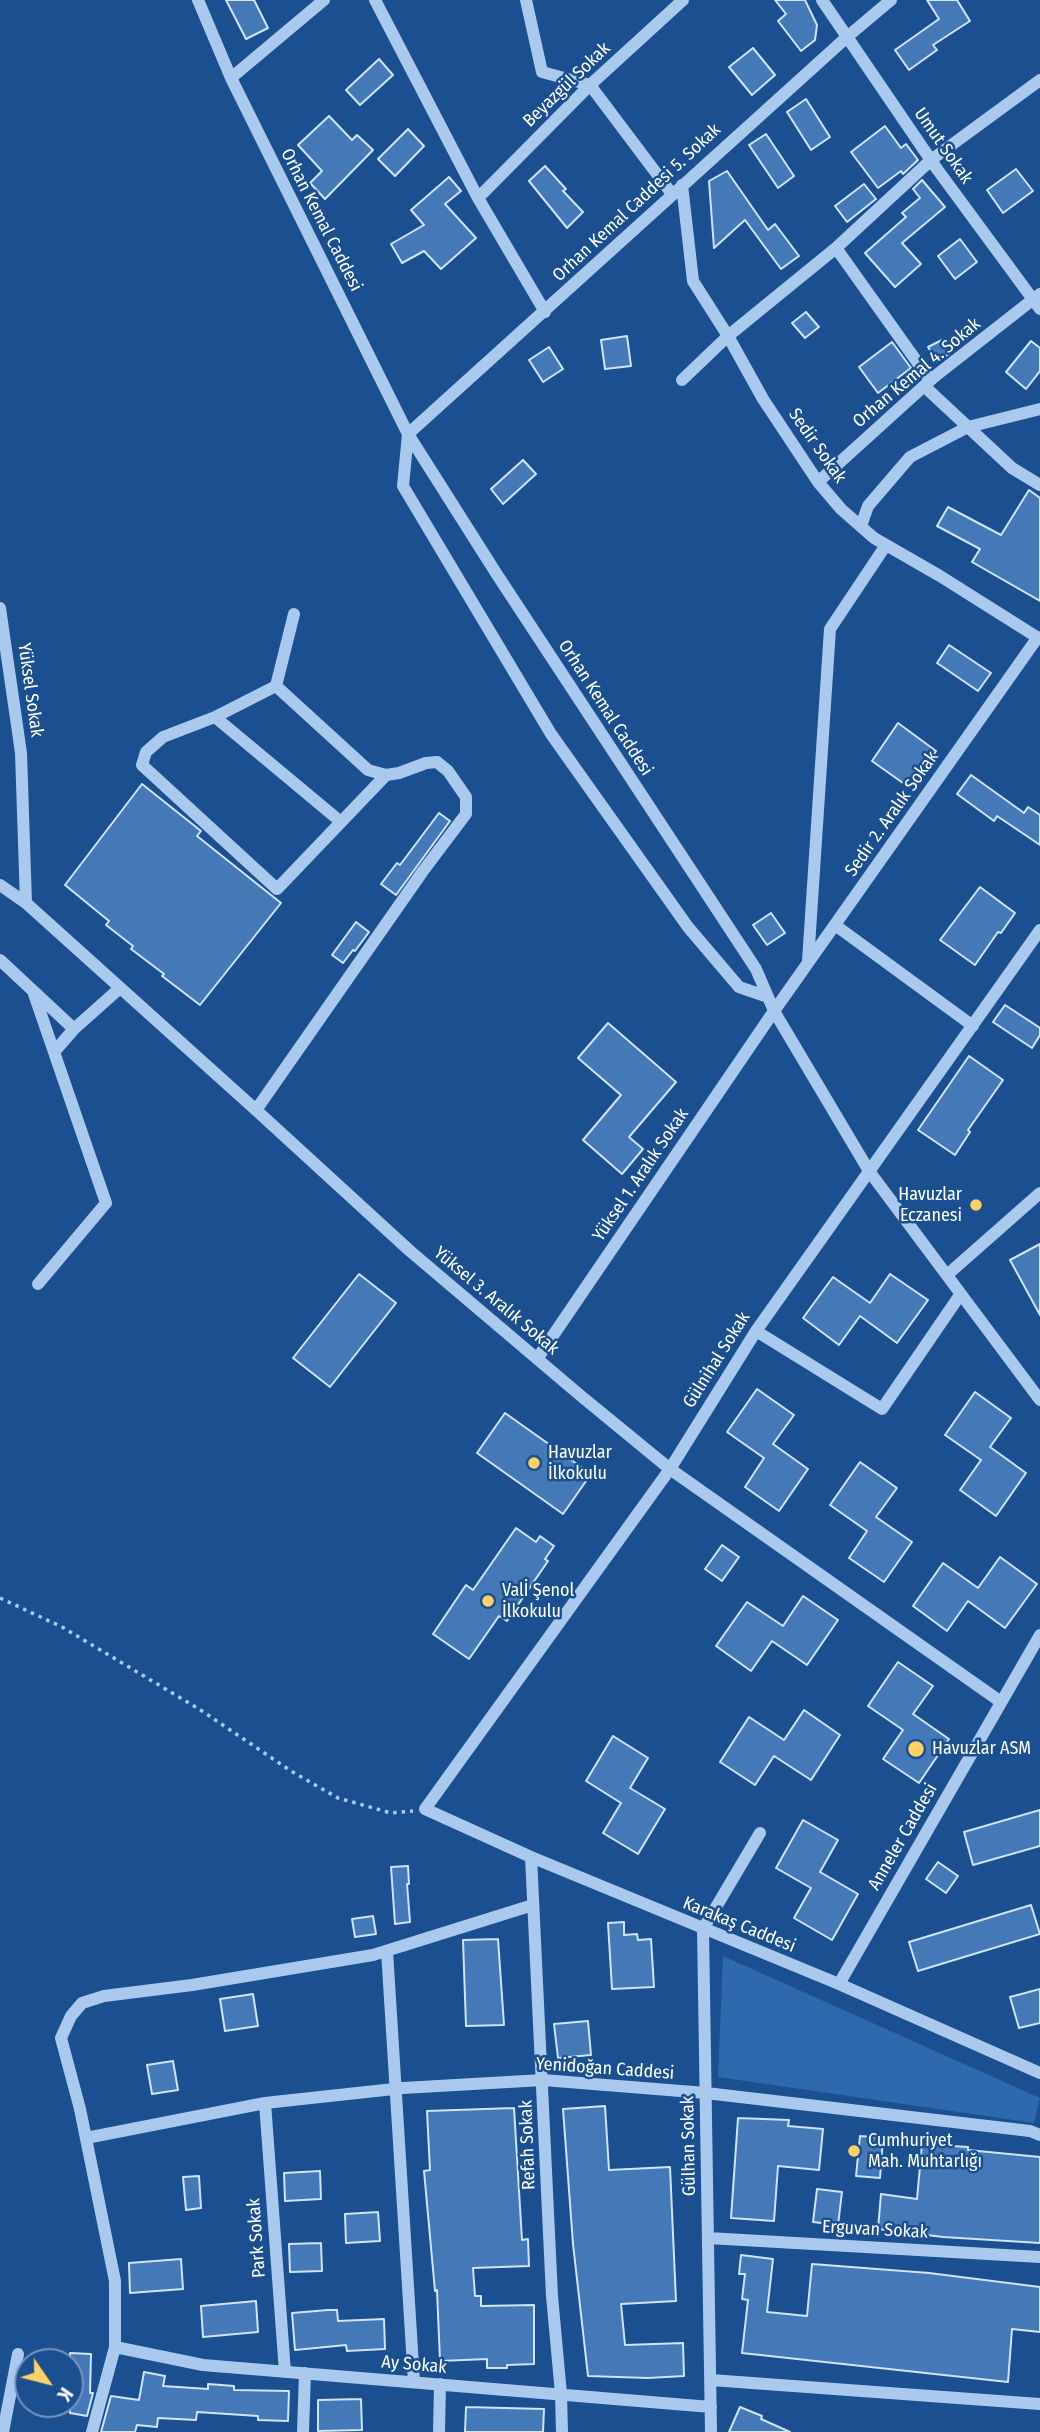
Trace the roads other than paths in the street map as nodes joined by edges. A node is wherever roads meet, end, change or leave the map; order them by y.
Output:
1 (198, 0) edge
2 (324, 0) edge
3 (375, 0) edge
4 (526, 0) edge
5 (683, 0) edge
6 (822, 0) edge
7 (891, 0) edge
8 (847, 37) junction
9 (231, 79) junction
10 (1040, 80) edge
11 (590, 85) junction
12 (931, 160) junction
13 (677, 190) junction
14 (478, 198) junction
15 (836, 248) junction
16 (1038, 301) edge
17 (545, 312) junction
18 (728, 336) junction
19 (682, 380) dead end
20 (927, 383) junction
21 (1040, 409) edge
22 (968, 427) junction
23 (408, 435) junction
24 (818, 482) junction
25 (1040, 485) edge
26 (860, 526) junction
27 (886, 545) junction
28 (0, 608) edge
29 (294, 614) dead end
30 (1039, 638) edge
31 (5, 673) edge
32 (276, 686) junction
33 (215, 717) junction
34 (386, 775) junction
35 (341, 822) junction
36 (0, 885) edge
37 (26, 903) junction
38 (835, 925) junction
39 (1040, 930) edge
40 (0, 960) edge
41 (808, 963) junction
42 (120, 988) junction
43 (33, 991) junction
44 (768, 996) junction
45 (774, 1011) junction
46 (973, 1026) junction
47 (74, 1030) junction
48 (54, 1052) junction
49 (256, 1110) junction
50 (869, 1171) junction
51 (1040, 1193) edge
52 (947, 1275) junction
53 (38, 1284) dead end
54 (960, 1296) junction
55 (756, 1331) junction
56 (537, 1359) junction
57 (1040, 1400) edge
58 (670, 1469) junction
59 (1040, 1635) edge
60 (1001, 1702) junction
61 (425, 1809) joint
62 (760, 1833) dead end
63 (531, 1857) junction
64 (533, 1905) junction
65 (703, 1929) junction
66 (387, 1951) junction
67 (839, 1984) junction
68 (1040, 2073) edge
69 (543, 2080) junction
70 (397, 2089) junction
71 (706, 2093) junction
72 (265, 2102) junction
73 (1040, 2135) edge
74 (86, 2138) junction
75 (708, 2238) junction
76 (1040, 2257) edge
77 (115, 2347) junction
78 (285, 2371) junction
79 (305, 2373) junction
80 (14, 2380) edge
81 (711, 2380) junction
82 (414, 2382) junction
83 (440, 2384) junction
84 (561, 2394) junction
85 (1040, 2404) edge
86 (711, 2407) junction
87 (6, 2431) edge
88 (92, 2432) edge
89 (303, 2432) edge
90 (439, 2432) edge
91 (562, 2432) edge
92 (711, 2432) edge

1 - 9 street, Orhan Kemal Caddesi
2 - 9 street
3 - 14 street
4 - 11 street
5 - 11 street, Beyazgül Sokak
6 - 8 street, Umut Sokak
7 - 8 street, Orhan Kemal Caddesi 5. Sokak
8 - 12 street, Umut Sokak
8 - 13 street, Orhan Kemal Caddesi 5. Sokak
9 - 23 street, Orhan Kemal Caddesi
10 - 12 street
11 - 13 street
11 - 14 street, Beyazgül Sokak
12 - 15 street
12 - 16 street, Umut Sokak
13 - 17 street, Orhan Kemal Caddesi 5. Sokak
13 - 18 street, Sedir Sokak
14 - 17 street
15 - 18 street
15 - 20 street
16 - 20 street, Orhan Kemal 4. Sokak
17 - 23 street, Orhan Kemal Caddesi 5. Sokak
18 - 19 street
18 - 24 street, Sedir Sokak
20 - 22 street
20 - 24 street, Orhan Kemal 4. Sokak
21 - 22 street
22 - 25 street
22 - 26 street
23 - 44 street, Orhan Kemal Caddesi
23 - 44 street
24 - 26 street, Sedir Sokak
26 - 27 street, Sedir Sokak
27 - 30 street, Sedir Sokak
27 - 41 street
28 - 31 street, Yüksel Sokak
29 - 32 street
30 - 38 street, Sedir 2. Aralık Sokak
31 - 37 street, Yüksel Sokak
32 - 33 street
32 - 34 street
33 - 35 street
33 - 35 street
34 - 35 street
34 - 49 street
36 - 37 street, Yüksel 3. Aralık Sokak
37 - 42 street, Yüksel 3. Aralık Sokak
38 - 41 street, Sedir 2. Aralık Sokak
38 - 46 street
39 - 46 street, Gülnihal Sokak
40 - 43 street
41 - 45 street, Sedir 2. Aralık Sokak
42 - 47 street
42 - 49 street, Yüksel 3. Aralık Sokak
43 - 47 street
43 - 48 street
44 - 45 street, Orhan Kemal Caddesi
45 - 50 street, Orhan Kemal Caddesi
45 - 56 street, Yüksel 1. Aralık Sokak
46 - 50 street, Gülnihal Sokak
47 - 48 street
48 - 53 street
49 - 56 street, Yüksel 3. Aralık Sokak
50 - 52 street, Orhan Kemal Caddesi
50 - 55 street, Gülnihal Sokak
51 - 52 street
52 - 54 street, Orhan Kemal Caddesi
54 - 55 street
54 - 57 street, Orhan Kemal Caddesi
55 - 58 street, Gülnihal Sokak
56 - 58 street, Yüksel 3. Aralık Sokak
58 - 60 street, Yüksel 3. Aralık Sokak
58 - 61 street, Gülnihal Sokak
59 - 60 street, Anneler Caddesi
60 - 67 street, Anneler Caddesi
61 - 63 street, Karakaş Caddesi
62 - 65 street
63 - 64 street, Refah Sokak
63 - 65 street, Karakaş Caddesi
64 - 66 street
64 - 69 street, Refah Sokak
65 - 67 street, Karakaş Caddesi
65 - 71 street, Gülhan Sokak
66 - 70 street
66 - 74 street
67 - 68 street, Karakaş Caddesi
69 - 70 street, Yenidoğan Caddesi
69 - 71 street, Yenidoğan Caddesi
69 - 84 street, Refah Sokak
70 - 72 street, Yenidoğan Caddesi
70 - 82 street
71 - 73 street, Yenidoğan Caddesi
71 - 75 street, Gülhan Sokak
72 - 74 street, Yenidoğan Caddesi
72 - 78 street, Park Sokak
74 - 77 street
75 - 76 street, Erguvan Sokak
75 - 81 street, Gülhan Sokak
77 - 78 street, Ay Sokak
77 - 88 street
78 - 79 street, Ay Sokak
79 - 82 street, Ay Sokak
79 - 89 street
80 - 87 street
81 - 85 street
81 - 86 street, Gülhan Sokak
82 - 83 street, Ay Sokak
83 - 84 street, Ay Sokak
83 - 90 street
84 - 86 street, Ay Sokak
84 - 91 street, Refah Sokak
86 - 92 street, Gülhan Sokak

